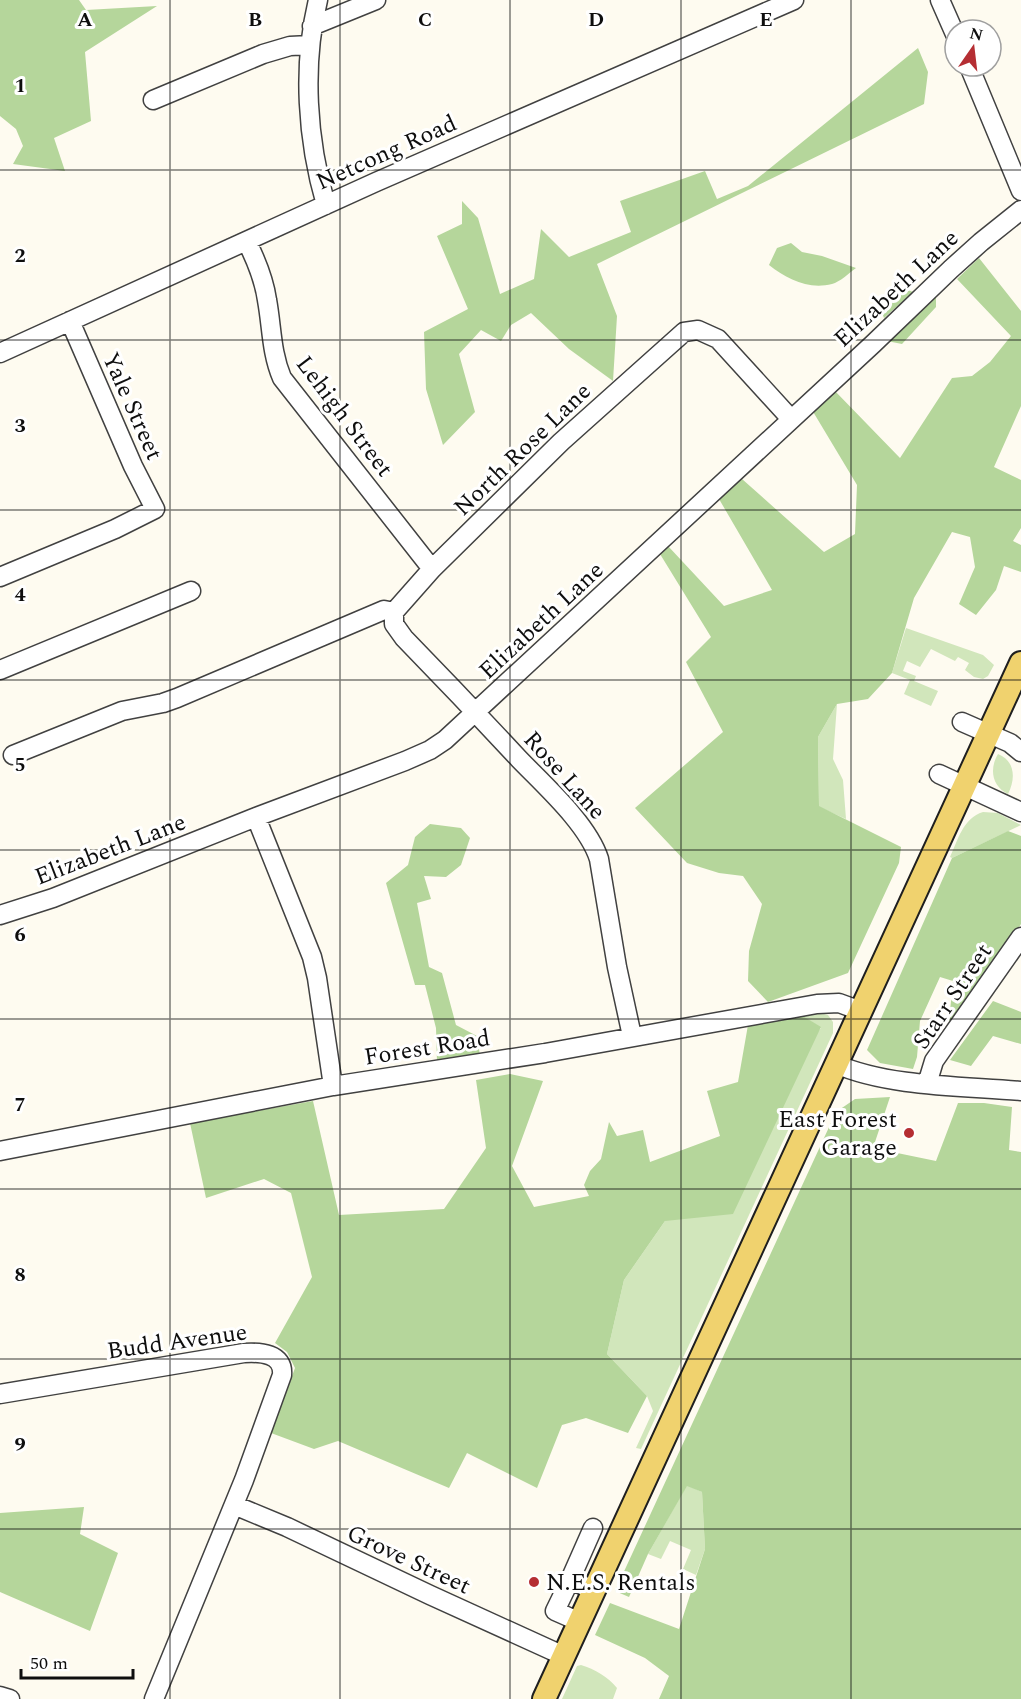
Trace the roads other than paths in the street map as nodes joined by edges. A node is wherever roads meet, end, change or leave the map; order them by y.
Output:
1 (318, 0) edge
2 (376, 0) edge
3 (794, 0) edge
4 (940, 0) edge
5 (948, 18) edge
6 (312, 26) junction
7 (310, 45) junction
8 (974, 78) edge
9 (153, 100) dead end
10 (1021, 191) edge
11 (326, 205) junction
12 (1021, 210) edge
13 (247, 242) junction
14 (70, 321) junction
15 (0, 353) edge
16 (791, 419) junction
17 (432, 568) junction
18 (0, 578) edge
19 (191, 591) dead end
20 (393, 616) junction
21 (1021, 663) edge
22 (0, 670) edge
23 (476, 714) junction
24 (962, 722) dead end
25 (989, 733) junction
26 (1021, 752) edge
27 (13, 755) dead end
28 (939, 774) dead end
29 (965, 786) junction
30 (1019, 806) edge
31 (256, 817) junction
32 (0, 915) edge
33 (1021, 937) edge
34 (861, 1011) junction
35 (632, 1036) junction
36 (836, 1064) junction
37 (927, 1084) junction
38 (333, 1086) junction
39 (1021, 1090) edge
40 (0, 1151) edge
41 (0, 1394) edge
42 (234, 1505) junction
43 (593, 1528) dead end
44 (563, 1586) junction
45 (594, 1590) junction
46 (580, 1622) junction
47 (564, 1656) junction
48 (0, 1695) edge
49 (10, 1699) edge
50 (154, 1699) edge
51 (544, 1699) edge

1 - 6 street
2 - 6 street
3 - 11 street, Netcong Road
4 - 5 street
6 - 7 street
7 - 9 street
7 - 11 street
8 - 10 street
11 - 13 street, Netcong Road
12 - 16 street, Elizabeth Lane
13 - 14 street, Netcong Road
13 - 17 street, Lehigh Street
14 - 15 street, Netcong Road
14 - 18 street, Yale Street
16 - 17 street, North Rose Lane
16 - 23 street, Elizabeth Lane
17 - 20 street, North Rose Lane
19 - 22 street
20 - 23 street, Rose Lane
20 - 27 street
21 - 25 main road
23 - 31 street, Elizabeth Lane
23 - 35 street, Rose Lane
24 - 25 street
25 - 26 street
25 - 29 main road
28 - 29 street
29 - 30 street
29 - 34 main road
31 - 32 street, Elizabeth Lane
31 - 38 street
33 - 37 street, Starr Street
34 - 35 street, Forest Road
34 - 36 main road
35 - 38 street, Forest Road
36 - 37 street
36 - 45 main road
37 - 39 street
38 - 40 street, Forest Road
41 - 42 street, Budd Avenue
42 - 47 street, Grove Street
42 - 50 street
43 - 44 street
44 - 45 street
44 - 46 street
45 - 46 main road
46 - 47 main road
47 - 51 main road
48 - 49 street

